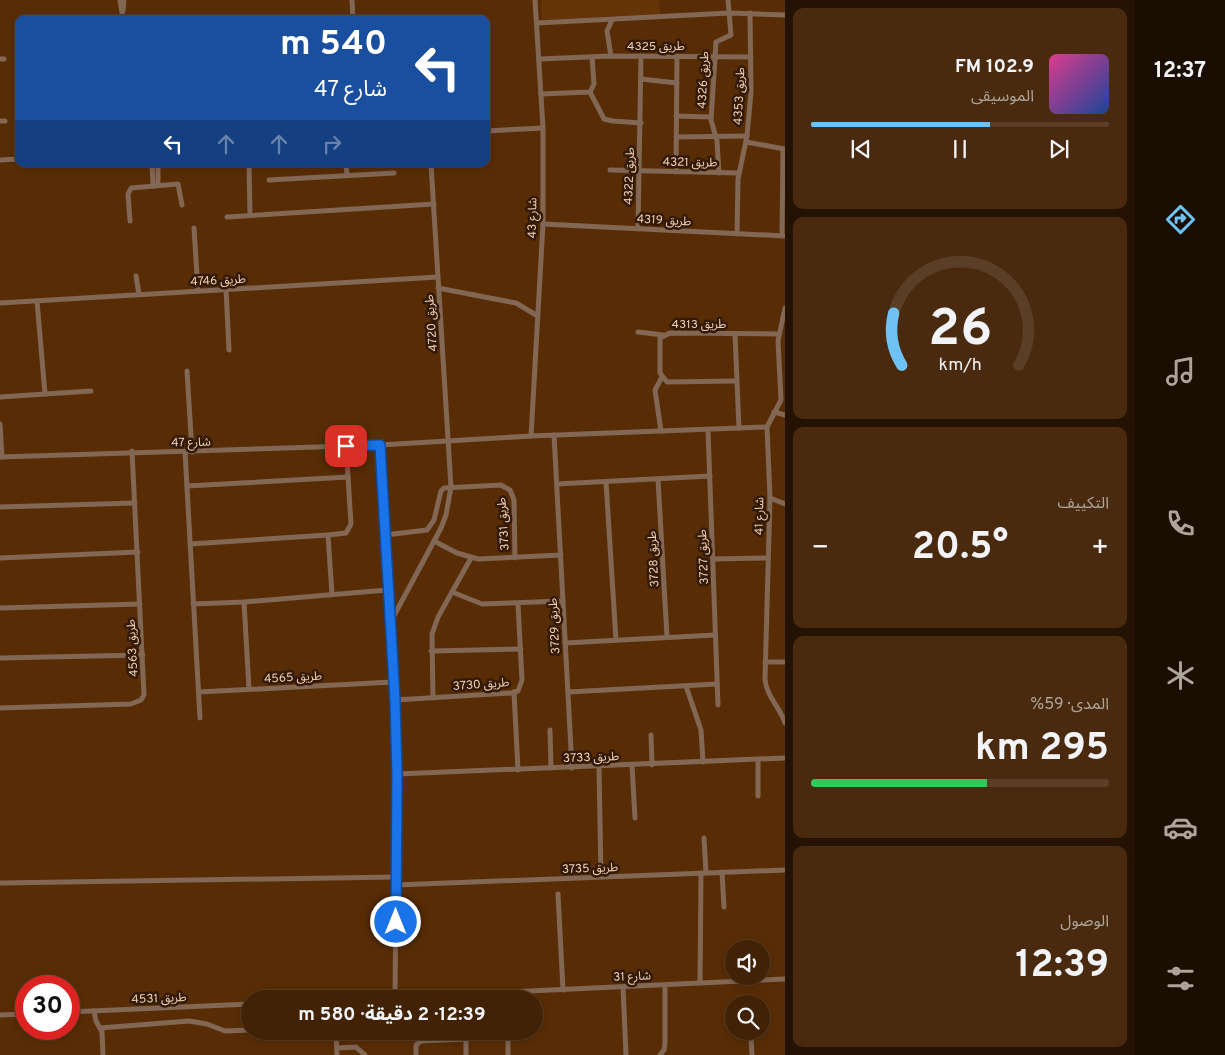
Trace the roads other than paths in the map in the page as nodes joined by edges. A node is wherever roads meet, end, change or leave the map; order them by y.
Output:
1 (120, 0) edge
2 (124, 0) edge
3 (352, 0) edge
4 (535, 0) edge
5 (728, 0) edge
6 (729, 13) junction
7 (750, 13) junction
8 (123, 15) edge
9 (123, 15) edge
10 (353, 15) edge
11 (785, 15) edge
12 (612, 20) junction
13 (537, 22) junction
14 (611, 56) junction
15 (642, 56) junction
16 (677, 56) junction
17 (715, 56) junction
18 (751, 56) junction
19 (592, 57) junction
20 (539, 59) junction
21 (641, 79) junction
22 (677, 83) junction
23 (590, 92) junction
24 (541, 94) junction
25 (676, 116) junction
26 (711, 117) junction
27 (641, 123) junction
28 (543, 128) junction
29 (490, 131) edge
30 (676, 137) junction
31 (716, 138) junction
32 (747, 139) junction
33 (784, 149) edge
34 (15, 159) edge
35 (0, 160) edge
36 (153, 167) edge
37 (158, 167) edge
38 (249, 167) edge
39 (346, 167) edge
40 (431, 167) edge
41 (610, 170) dead end
42 (640, 171) junction
43 (676, 172) junction
44 (394, 173) dead end
45 (719, 173) junction
46 (738, 173) junction
47 (347, 175) junction
48 (269, 180) dead end
49 (156, 185) junction
50 (434, 204) junction
51 (182, 205) dead end
52 (250, 215) junction
53 (227, 217) dead end
54 (130, 221) dead end
55 (543, 224) junction
56 (194, 228) dead end
57 (638, 229) junction
58 (737, 234) junction
59 (783, 236) edge
60 (136, 276) dead end
61 (438, 277) junction
62 (438, 288) junction
63 (226, 289) junction
64 (198, 291) junction
65 (139, 294) junction
66 (37, 301) junction
67 (0, 303) edge
68 (785, 308) edge
69 (536, 315) junction
70 (638, 332) dead end
71 (735, 334) junction
72 (778, 334) junction
73 (662, 335) junction
74 (229, 350) dead end
75 (187, 371) dead end
76 (662, 377) junction
77 (736, 381) junction
78 (91, 391) dead end
79 (45, 394) junction
80 (0, 397) edge
81 (774, 412) junction
82 (785, 415) edge
83 (0, 424) edge
84 (767, 427) junction
85 (739, 428) junction
86 (708, 430) junction
87 (661, 431) junction
88 (554, 435) junction
89 (531, 436) junction
90 (450, 441) junction
91 (380, 445) junction
92 (132, 451) junction
93 (185, 452) junction
94 (192, 452) junction
95 (1, 457) edge
96 (347, 460) dead end
97 (710, 476) junction
98 (348, 477) junction
99 (658, 479) junction
100 (606, 482) junction
101 (557, 484) junction
102 (187, 486) junction
103 (451, 487) junction
104 (770, 498) junction
105 (135, 503) junction
106 (785, 504) edge
107 (0, 507) edge
108 (385, 534) junction
109 (328, 535) junction
110 (434, 541) junction
111 (190, 544) junction
112 (138, 552) junction
113 (561, 555) junction
114 (0, 558) edge
115 (471, 558) junction
116 (515, 558) junction
117 (768, 558) junction
118 (713, 559) junction
119 (387, 590) junction
120 (452, 592) junction
121 (332, 594) junction
122 (563, 601) junction
123 (244, 602) junction
124 (140, 604) junction
125 (193, 604) junction
126 (518, 604) junction
127 (0, 608) edge
128 (389, 625) junction
129 (715, 636) junction
130 (668, 638) junction
131 (616, 640) junction
132 (565, 643) junction
133 (521, 649) junction
134 (431, 651) junction
135 (142, 654) junction
136 (0, 658) edge
137 (765, 662) junction
138 (785, 662) edge
139 (390, 682) junction
140 (717, 684) junction
141 (686, 686) junction
142 (249, 689) junction
143 (199, 692) junction
144 (514, 692) junction
145 (568, 692) junction
146 (433, 698) junction
147 (395, 700) junction
148 (718, 705) dead end
149 (0, 708) edge
150 (200, 718) dead end
151 (785, 723) edge
152 (550, 730) dead end
153 (651, 734) dead end
154 (785, 758) edge
155 (758, 760) junction
156 (703, 762) junction
157 (652, 764) junction
158 (632, 765) junction
159 (599, 767) junction
160 (551, 768) junction
161 (572, 768) junction
162 (518, 770) junction
163 (397, 774) junction
164 (758, 796) dead end
165 (635, 818) dead end
166 (704, 838) dead end
167 (785, 870) edge
168 (722, 872) junction
169 (703, 873) junction
170 (396, 876) junction
171 (601, 877) junction
172 (0, 883) edge
173 (396, 885) junction
174 (558, 894) dead end
175 (724, 907) dead end
176 (785, 979) edge
177 (700, 983) junction
178 (665, 985) junction
179 (623, 987) junction
180 (395, 990) edge
181 (563, 990) junction
182 (543, 991) edge
183 (241, 1004) edge
184 (94, 1011) junction
185 (80, 1012) edge
186 (15, 1014) edge
187 (0, 1015) edge
188 (100, 1028) junction
189 (241, 1030) edge
190 (337, 1040) edge
191 (450, 1040) edge
192 (465, 1040) edge
193 (508, 1040) edge
194 (751, 1040) edge
195 (337, 1048) junction
196 (103, 1055) edge
197 (337, 1055) edge
198 (365, 1055) edge
199 (416, 1055) edge
200 (466, 1055) edge
201 (508, 1055) edge
202 (626, 1055) edge
203 (660, 1055) edge
204 (752, 1055) edge

1 - 8 street
2 - 9 street
3 - 10 street
4 - 13 street, شارع 43
5 - 6 street, طريق 4326
6 - 7 street
6 - 12 street
6 - 17 street, طريق 4326
7 - 11 street
7 - 18 street, طريق 4353
12 - 13 street
12 - 14 street
13 - 20 street, شارع 43
14 - 15 street, طريق 4325
14 - 19 street, طريق 4325
15 - 16 street, طريق 4325
15 - 21 street, طريق 4322
16 - 17 street, طريق 4325
16 - 22 street
17 - 18 street, طريق 4325
17 - 26 street, طريق 4326
18 - 32 street, طريق 4353
19 - 20 street, طريق 4325
19 - 23 street
20 - 24 street, شارع 43
21 - 22 street
21 - 27 street, طريق 4322
22 - 25 street
23 - 24 street
23 - 27 street
24 - 28 street, شارع 43
25 - 26 street
25 - 30 street
26 - 31 street, طريق 4326
27 - 42 street, طريق 4322
28 - 29 street
28 - 55 street, شارع 43
30 - 31 street
30 - 43 street
31 - 32 street
31 - 45 street, طريق 4326
32 - 33 street, طريق 4353
32 - 46 street
33 - 59 street, طريق 4353
34 - 35 street
36 - 49 street
37 - 49 street
38 - 52 street
39 - 47 street
40 - 50 street, طريق 4720
41 - 42 street, طريق 4321
42 - 43 street, طريق 4321
42 - 57 street, طريق 4322
43 - 45 street, طريق 4321
44 - 47 street
45 - 46 street, طريق 4321
46 - 58 street
47 - 48 street
49 - 51 street
49 - 54 street
50 - 52 street
50 - 61 street, طريق 4720
52 - 53 street
55 - 57 street, طريق 4319
55 - 69 street, شارع 43
56 - 64 street
57 - 58 street, طريق 4319
58 - 59 street, طريق 4319
60 - 65 street
61 - 62 street, طريق 4720
61 - 63 street, طريق 4746
62 - 69 street
62 - 90 street, طريق 4720
63 - 64 street, طريق 4746
63 - 74 street
64 - 65 street, طريق 4746
65 - 66 street, طريق 4746
66 - 67 street, طريق 4746
66 - 79 street
68 - 72 street, شارع 41
69 - 89 street, شارع 43
70 - 73 street, طريق 4313
71 - 72 street, طريق 4313
71 - 73 street, طريق 4313
71 - 77 street, طريق 4313
72 - 81 street, شارع 41
73 - 76 street, طريق 4313
75 - 94 street
76 - 77 street
76 - 87 street, طريق 4313
77 - 85 street, طريق 4313
78 - 79 street
79 - 80 street
81 - 82 street
81 - 84 street, شارع 41
83 - 95 street, شارع 47
84 - 85 street
84 - 104 street, شارع 41
85 - 86 street
86 - 87 street
86 - 97 street, طريق 3727
87 - 88 street
88 - 89 street
88 - 101 street, طريق 3729
89 - 90 street
90 - 91 street
90 - 103 street
91 - 94 street, شارع 47
91 - 108 street
92 - 93 street, شارع 47
92 - 95 street, شارع 47
92 - 105 street, طريق 4563
93 - 94 street, شارع 47
93 - 102 street
96 - 98 street
97 - 99 street
97 - 118 street, طريق 3727
98 - 102 street
98 - 109 street
99 - 100 street
99 - 130 street, طريق 3728
100 - 101 street
100 - 131 street
101 - 113 street, طريق 3729
102 - 111 street
103 - 108 street
103 - 110 street
103 - 116 street, طريق 3731
104 - 106 street
104 - 117 street, شارع 41
105 - 107 street
105 - 112 street, طريق 4563
108 - 119 street
109 - 111 street
109 - 121 street
110 - 115 street, طريق 3731
110 - 128 street
111 - 125 street
112 - 114 street
112 - 124 street, طريق 4563
113 - 116 street, طريق 3731
113 - 122 street, طريق 3729
115 - 116 street, طريق 3731
115 - 120 street
117 - 118 street
117 - 137 street, شارع 41
118 - 129 street, طريق 3727
119 - 121 street
119 - 128 street
120 - 126 street
120 - 134 street
121 - 123 street
122 - 126 street
122 - 132 street, طريق 3729
123 - 125 street
123 - 142 street
124 - 127 street
124 - 135 street, طريق 4563
125 - 143 street
126 - 133 street, طريق 3730
128 - 139 street
129 - 130 street
129 - 140 street, طريق 3727
130 - 131 street
131 - 132 street
132 - 145 street, طريق 3729
133 - 134 street
133 - 144 street, طريق 3730
134 - 146 street
135 - 136 street
135 - 149 street, طريق 4563
137 - 138 street
137 - 151 street, شارع 41
139 - 142 street, طريق 4565
139 - 147 street
140 - 141 street
140 - 148 street, طريق 3727
141 - 145 street
141 - 156 street
142 - 143 street, طريق 4565
143 - 150 street
144 - 146 street, طريق 3730
144 - 162 street
145 - 161 street, طريق 3729
146 - 147 street, طريق 3730
147 - 163 street
152 - 160 street
153 - 157 street
154 - 155 street, طريق 3733
155 - 156 street, طريق 3733
155 - 164 street
156 - 157 street, طريق 3733
157 - 158 street, طريق 3733
158 - 159 street, طريق 3733
158 - 165 street
159 - 161 street, طريق 3733
159 - 171 street
160 - 161 street, طريق 3733
160 - 162 street, طريق 3733
162 - 163 street, طريق 3733
163 - 170 street
166 - 169 street
167 - 168 street, طريق 3735
168 - 169 street, طريق 3735
168 - 175 street
169 - 171 street, طريق 3735
169 - 177 street
170 - 172 street
170 - 173 street
171 - 173 street, طريق 3735
173 - 180 street
174 - 181 street
176 - 177 street, شارع 31
177 - 178 street, شارع 31
178 - 179 street, شارع 31
178 - 203 street
179 - 181 street, شارع 31
179 - 202 street
181 - 182 street, شارع 31
183 - 184 street, طريق 4531
184 - 185 street, طريق 4531
184 - 188 street
186 - 187 street
188 - 189 street
188 - 196 street
190 - 195 street
191 - 199 street
192 - 200 street
193 - 201 street
194 - 204 street
195 - 197 street
195 - 198 street

